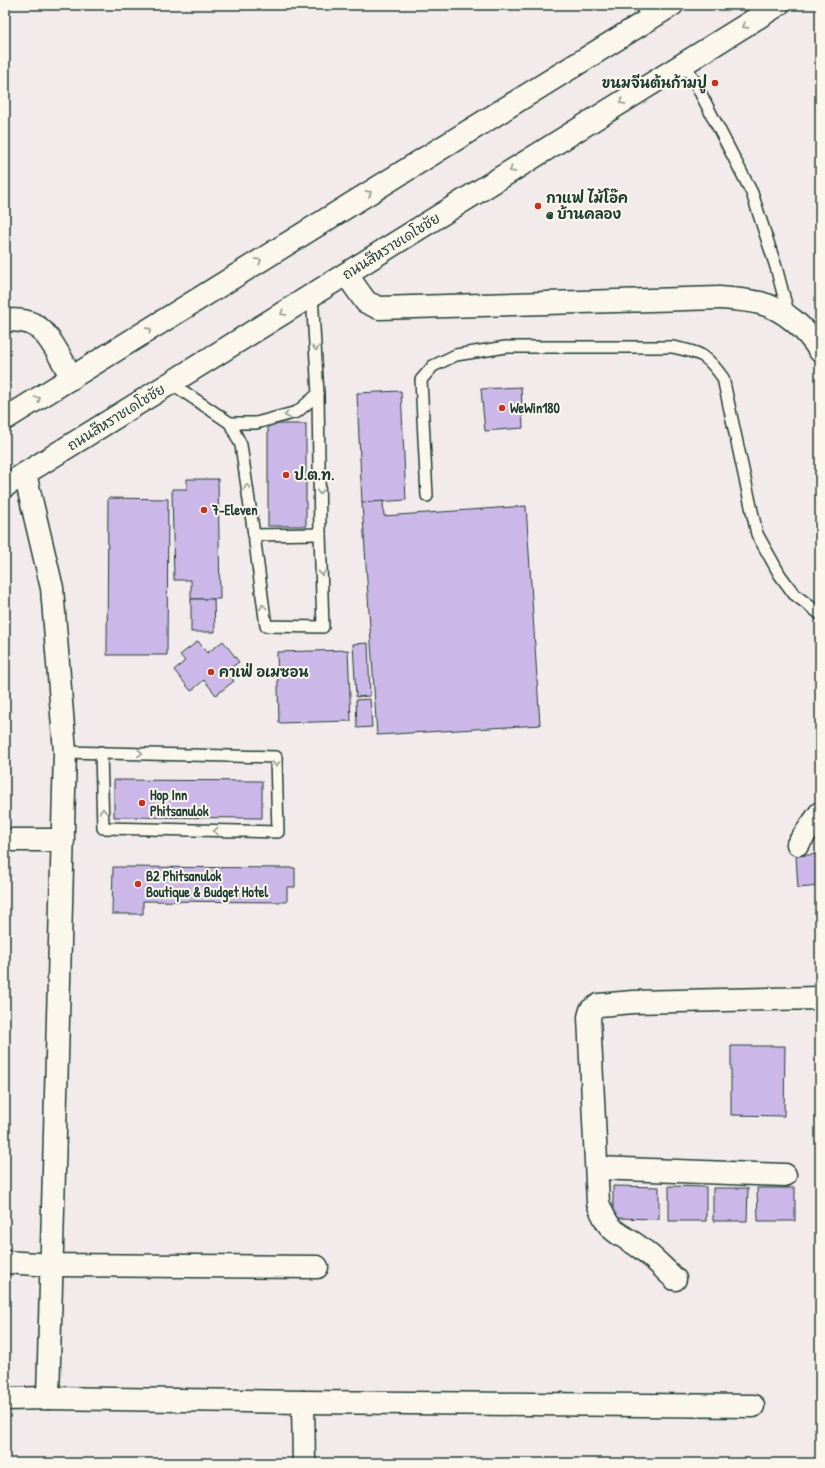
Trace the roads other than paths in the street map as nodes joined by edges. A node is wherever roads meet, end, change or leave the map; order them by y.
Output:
1 (672, 5) edge
2 (778, 5) edge
3 (645, 12) edge
4 (686, 62) junction
5 (346, 274) junction
6 (312, 295) junction
7 (789, 317) junction
8 (5, 320) edge
9 (820, 351) edge
10 (72, 378) junction
11 (171, 383) junction
12 (318, 394) junction
13 (5, 419) edge
14 (230, 423) junction
15 (25, 474) junction
16 (5, 486) edge
17 (426, 496) dead end
18 (320, 534) junction
19 (254, 535) junction
20 (820, 614) edge
21 (65, 752) junction
22 (101, 752) junction
23 (820, 813) edge
24 (5, 840) edge
25 (64, 840) junction
26 (798, 844) dead end
27 (820, 998) edge
28 (597, 1168) junction
29 (785, 1175) dead end
30 (5, 1262) edge
31 (52, 1266) junction
32 (317, 1267) dead end
33 (675, 1279) dead end
34 (48, 1398) junction
35 (5, 1399) edge
36 (303, 1402) junction
37 (753, 1406) dead end
38 (304, 1463) edge

1 - 3 street
2 -> 4 street, ถนนสีหราชเดโชชัย
10 -> 3 street
4 -> 5 street, ถนนสีหราชเดโชชัย
4 - 7 lane
5 - 6 street, ถนนสีหราชเดโชชัย
5 - 7 street
6 -> 11 street, ถนนสีหราชเดโชชัย
6 -> 12 lane
7 - 9 street
8 - 10 street
13 -> 10 street
11 - 14 lane
11 - 15 street, ถนนสีหราชเดโชชัย
12 -> 14 lane
12 -> 18 lane
19 -> 14 lane
15 - 16 street, ถนนสีหราชเดโชชัย
15 - 21 street
17 - 20 lane
18 - 19 lane
18 -> 19 lane
21 - 22 lane
21 - 25 street
22 -> 22 lane
23 - 26 street
24 - 25 street
25 - 31 street
27 - 28 street
28 - 29 street
28 - 33 street
30 - 31 street
31 - 32 street
31 - 34 street
34 - 35 street
34 - 36 street
36 - 37 street
36 - 38 street

